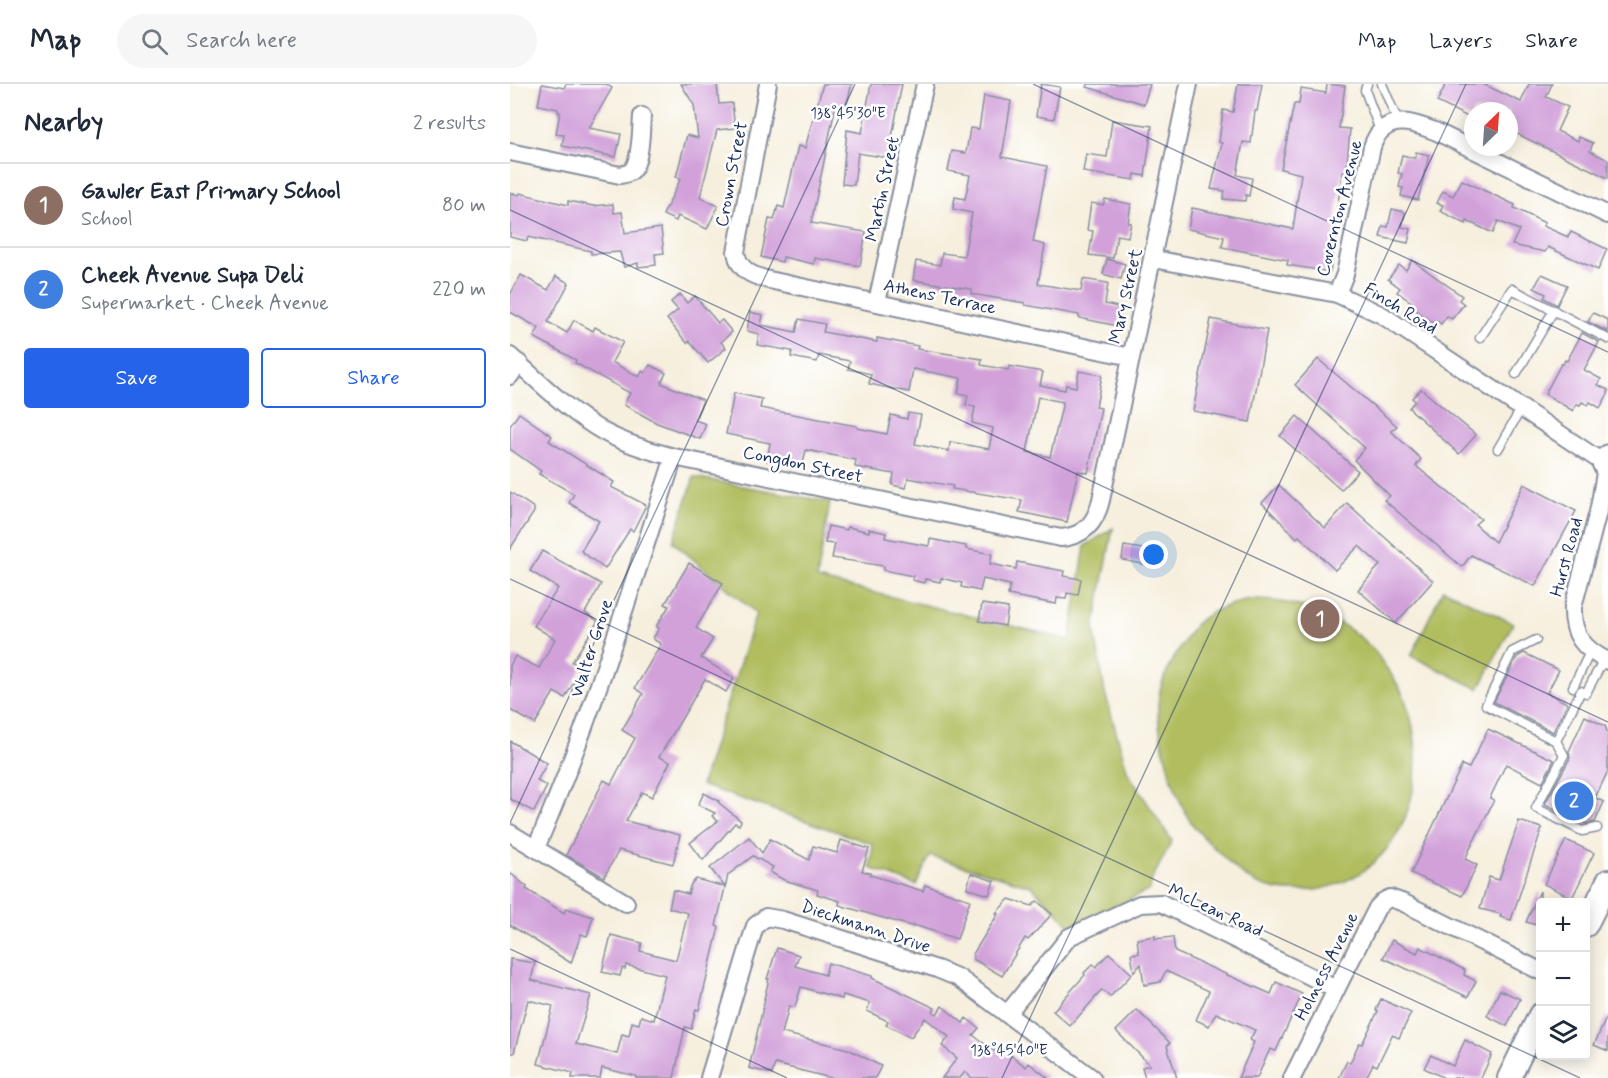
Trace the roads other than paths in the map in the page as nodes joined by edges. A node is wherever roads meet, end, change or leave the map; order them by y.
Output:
1 (768, 84) edge
2 (925, 84) edge
3 (1189, 84) edge
4 (1367, 84) edge
5 (1383, 84) edge
6 (642, 116) dead end
7 (1398, 122) junction
8 (1380, 131) junction
9 (510, 153) edge
10 (1608, 215) edge
11 (1154, 259) junction
12 (744, 269) joint
13 (1337, 294) junction
14 (877, 302) junction
15 (1554, 310) junction
16 (1480, 338) dead end
17 (1608, 339) edge
18 (1131, 357) junction
19 (513, 365) edge
20 (1516, 374) dead end
21 (1521, 409) junction
22 (1498, 449) dead end
23 (674, 457) junction
24 (1604, 457) edge
25 (1097, 517) joint
26 (1536, 640) dead end
27 (1601, 657) edge
28 (1580, 690) junction
29 (1556, 741) junction
30 (1597, 828) dead end
31 (510, 833) edge
32 (536, 848) junction
33 (1608, 881) edge
34 (626, 903) dead end
35 (1590, 917) edge
36 (1536, 968) edge
37 (1335, 989) junction
38 (1007, 1014) junction
39 (1536, 1023) edge
40 (709, 1078) edge
41 (1092, 1078) edge
42 (1292, 1078) edge
43 (1509, 1078) edge

1 - 12 street, Crown Street
2 - 14 street, Martin Street
3 - 11 street, Mary Street
4 - 8 lane
5 - 7 lane
6 - 9 street
7 - 8 street, Covernton Avenue
7 - 10 street
8 - 13 street, Covernton Avenue
11 - 13 street, Finch Road
11 - 18 street, Mary Street
12 - 14 street, Athens Terrace
13 - 21 street, Finch Road
14 - 18 street, Athens Terrace
15 - 16 lane
15 - 17 lane
15 - 20 lane
18 - 25 street, Mary Street
19 - 23 street, Congdon Street
21 - 22 lane
21 - 24 street, Finch Road
23 - 25 street, Congdon Street
23 - 32 street, Walter Grove
24 - 27 street, Hurst Road
26 - 29 lane
27 - 28 lane
27 - 28 lane
28 - 29 lane
29 - 30 lane
31 - 32 street
32 - 34 street
33 - 35 street
36 - 37 street, Holness Avenue
37 - 38 street, McLean Road
37 - 42 street, Holness Avenue
38 - 40 street, Dieckmann Drive
38 - 41 street, Dieckmann Drive
39 - 43 street

